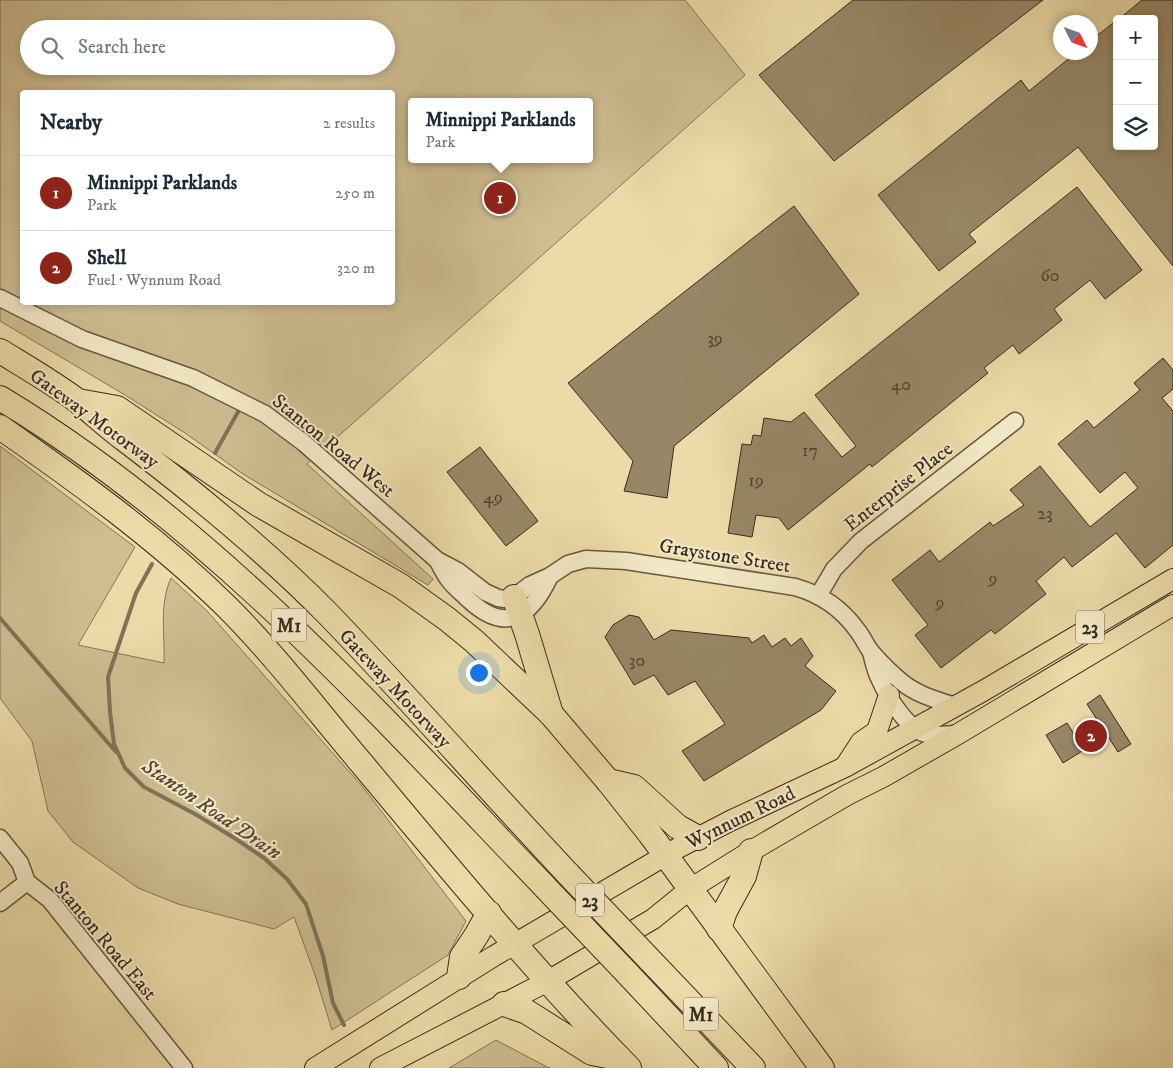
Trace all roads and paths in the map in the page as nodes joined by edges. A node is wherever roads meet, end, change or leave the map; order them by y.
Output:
1 (0, 298) edge
2 (0, 351) edge
3 (0, 398) edge
4 (78, 401) junction
5 (1015, 421) dead end
6 (0, 427) edge
7 (1171, 584) edge
8 (818, 596) junction
9 (517, 606) junction
10 (1173, 606) edge
11 (1154, 616) junction
12 (1173, 626) edge
13 (871, 652) junction
14 (889, 695) junction
15 (956, 706) junction
16 (550, 714) junction
17 (914, 729) junction
18 (958, 734) junction
19 (845, 767) junction
20 (608, 781) junction
21 (0, 838) edge
22 (698, 838) junction
23 (751, 851) junction
24 (665, 856) junction
25 (27, 882) junction
26 (690, 889) junction
27 (0, 904) edge
28 (488, 913) junction
29 (719, 929) junction
30 (515, 944) junction
31 (459, 977) junction
32 (548, 981) junction
33 (504, 1004) junction
34 (624, 1063) edge
35 (184, 1068) edge
36 (315, 1068) edge
37 (380, 1068) edge
38 (716, 1068) edge
39 (753, 1068) edge
40 (822, 1068) edge

1 - 9 street, Stanton Road West
2 - 4 highway, Gateway Motorway / M1
3 - 38 highway, Gateway Motorway / M1, bridge
4 - 16 highway
4 - 39 highway, Gateway Motorway / M1, bridge
5 - 8 street, Enterprise Place
6 - 28 highway
7 - 15 main road, Wynnum Road / 23
8 - 9 street, Graystone Street
8 - 13 street, Graystone Street
9 - 16 highway
10 - 11 main road, Wynnum Road / 23
11 - 12 main road
11 - 18 main road, Wynnum Road / 23
13 - 14 street, Graystone Street
13 - 15 street, Graystone Street
14 - 17 street, Graystone Street
14 - 19 main road
15 - 17 main road, Wynnum Road / 23
16 - 20 highway
17 - 18 street
17 - 19 main road, Wynnum Road / 23
18 - 23 main road, Wynnum Road / 23
19 - 22 main road, Wynnum Road / 23
20 - 22 highway
20 - 24 highway
21 - 25 street, Stanton Road East
22 - 24 main road, Wynnum Road / 23
23 - 26 main road, Wynnum Road / 23
23 - 29 highway
24 - 26 highway
24 - 30 main road, Wynnum Road / 23
25 - 27 street
25 - 35 street, Stanton Road East
26 - 29 highway
26 - 32 main road, Wynnum Road / 23
28 - 30 highway
28 - 31 highway
29 - 40 highway
30 - 31 main road, Wynnum Road / 23
30 - 32 highway
31 - 36 main road, Wynnum Road / 23
32 - 33 main road, Wynnum Road / 23
32 - 34 highway
33 - 34 highway
33 - 37 main road, Wynnum Road / 23

